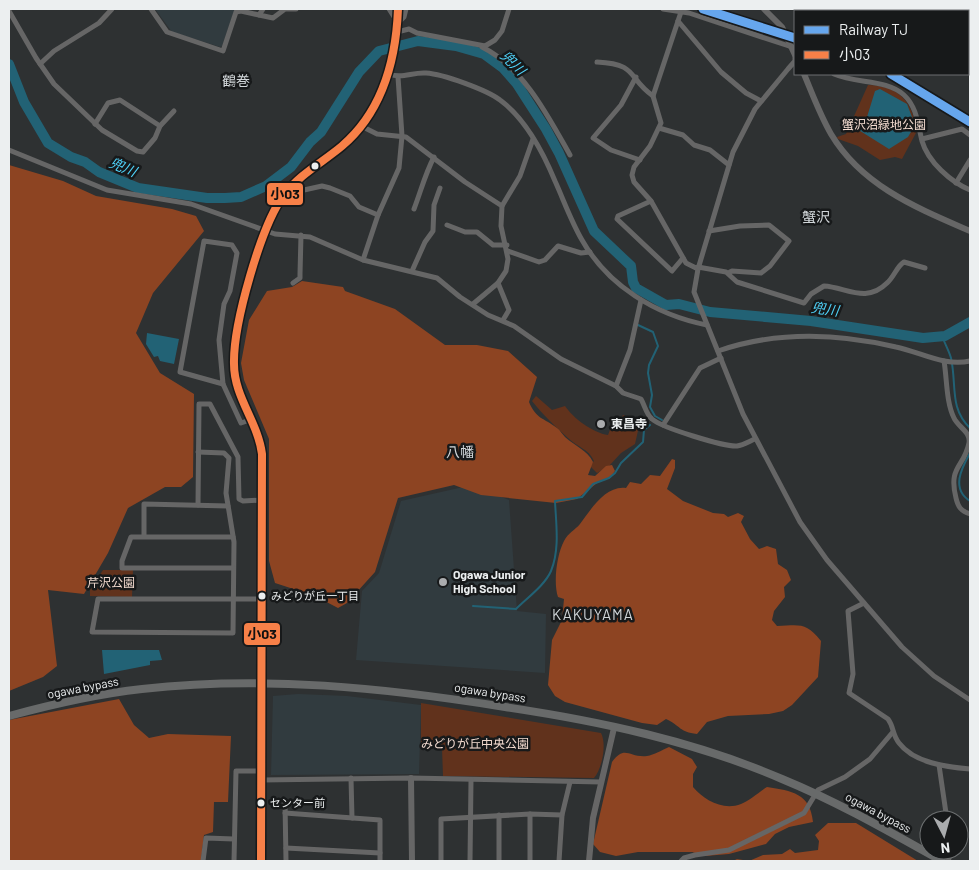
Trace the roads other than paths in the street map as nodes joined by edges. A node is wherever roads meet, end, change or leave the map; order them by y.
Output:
1 (112, 9) edge
2 (151, 9) edge
3 (263, 9) edge
4 (296, 9) edge
5 (388, 9) edge
6 (398, 9) edge
7 (406, 9) edge
8 (509, 9) edge
9 (663, 9) edge
10 (764, 9) edge
11 (9, 11) edge
12 (681, 12) junction
13 (259, 15) junction
14 (678, 20) junction
15 (398, 23) junction
16 (397, 32) junction
17 (482, 47) junction
18 (794, 53) edge
19 (597, 62) dead end
20 (794, 62) edge
21 (40, 64) junction
22 (389, 73) junction
23 (804, 75) edge
24 (836, 75) edge
25 (636, 77) junction
26 (398, 78) junction
27 (653, 96) junction
28 (761, 101) junction
29 (174, 110) dead end
30 (95, 124) junction
31 (160, 126) junction
32 (362, 126) junction
33 (659, 128) junction
34 (970, 135) edge
35 (402, 136) junction
36 (533, 139) junction
37 (922, 139) junction
38 (9, 150) edge
39 (570, 156) dead end
40 (434, 157) junction
41 (640, 160) junction
42 (970, 160) edge
43 (729, 165) junction
44 (956, 183) junction
45 (294, 184) junction
46 (440, 188) dead end
47 (970, 190) edge
48 (651, 201) junction
49 (502, 206) junction
50 (414, 209) dead end
51 (378, 215) junction
52 (447, 225) dead end
53 (266, 230) junction
54 (709, 230) junction
55 (970, 231) edge
56 (301, 235) junction
57 (507, 248) junction
58 (590, 252) junction
59 (683, 258) junction
60 (363, 260) junction
61 (698, 268) junction
62 (925, 268) dead end
63 (412, 271) junction
64 (728, 273) junction
65 (292, 283) dead end
66 (498, 283) junction
67 (641, 300) junction
68 (473, 304) junction
69 (503, 320) junction
70 (707, 325) junction
71 (718, 351) junction
72 (721, 358) junction
73 (944, 361) junction
74 (970, 361) edge
75 (223, 384) junction
76 (616, 386) junction
77 (254, 419) junction
78 (663, 425) junction
79 (755, 439) junction
80 (198, 452) junction
81 (262, 500) junction
82 (198, 505) junction
83 (228, 506) junction
84 (970, 514) edge
85 (144, 536) junction
86 (233, 536) junction
87 (234, 568) junction
88 (233, 599) junction
89 (263, 599) junction
90 (864, 603) junction
91 (261, 683) junction
92 (970, 700) edge
93 (9, 716) edge
94 (614, 728) junction
95 (892, 733) junction
96 (939, 765) junction
97 (970, 769) edge
98 (261, 771) junction
99 (351, 778) junction
100 (411, 778) junction
101 (261, 780) junction
102 (471, 780) junction
103 (570, 782) junction
104 (601, 782) junction
105 (815, 793) junction
106 (285, 802) dead end
107 (946, 810) edge
108 (285, 814) junction
109 (530, 814) junction
110 (562, 815) junction
111 (470, 816) junction
112 (499, 816) junction
113 (352, 818) junction
114 (234, 839) junction
115 (919, 846) edge
116 (286, 848) junction
117 (380, 852) junction
118 (203, 861) edge
119 (234, 861) edge
120 (260, 861) edge
121 (286, 861) edge
122 (380, 861) edge
123 (412, 861) edge
124 (441, 861) edge
125 (470, 861) edge
126 (499, 861) edge
127 (530, 861) edge
128 (559, 861) edge
129 (589, 861) edge
130 (681, 861) edge

1 - 21 street
2 - 13 street
3 - 13 street
4 - 13 street
5 - 15 street
6 - 15 street
7 - 15 street
8 - 17 street
9 - 12 street
10 - 18 street
11 - 21 street
12 - 14 street
12 - 18 street
14 - 27 street
14 - 28 street
15 - 16 street
16 - 17 street
16 - 22 street
17 - 39 street
19 - 25 street
20 - 28 street
21 - 30 street
22 - 26 street
22 - 32 street
23 - 55 street
24 - 37 street
25 - 27 street
25 - 41 street
26 - 35 street
26 - 36 street
27 - 33 street
28 - 43 street
29 - 31 street
30 - 31 street
30 - 31 street
32 - 35 street
32 - 45 street
33 - 41 street
33 - 43 street
34 - 37 street
35 - 40 street
35 - 51 street
36 - 49 street
36 - 58 street
37 - 44 street
38 - 53 street
40 - 49 street
40 - 50 street
41 - 48 street
42 - 44 street
43 - 54 street
44 - 47 street
45 - 51 street
45 - 53 street
46 - 63 street
48 - 59 street
48 - 59 street
49 - 57 street
51 - 60 street
52 - 57 street
53 - 56 street
53 - 77 street
54 - 61 street
54 - 64 street
56 - 60 street
56 - 65 street
57 - 58 street
57 - 66 street
58 - 67 street
59 - 61 street
60 - 63 street
61 - 64 street
61 - 70 street
62 - 64 street
63 - 68 street
66 - 68 street
66 - 69 street
67 - 70 street
67 - 76 street
68 - 69 street
69 - 76 street
70 - 71 street
71 - 72 street
71 - 73 street
72 - 78 street
72 - 79 street
73 - 74 street
73 - 84 street
75 - 75 street
75 - 77 street
76 - 78 street
77 - 81 street
78 - 79 street
79 - 90 street
80 - 81 street
80 - 82 street
80 - 83 street
81 - 89 street
82 - 83 street
82 - 85 street
83 - 86 street
85 - 86 street
85 - 87 street
86 - 87 street
87 - 88 street
88 - 88 street
88 - 89 street
89 - 91 street
90 - 92 street
90 - 95 street
91 - 93 highway, ogawa bypass
91 - 94 highway, ogawa bypass
91 - 98 street
94 - 104 street
94 - 105 highway, ogawa bypass
95 - 96 street
95 - 105 street
96 - 97 street
96 - 107 street
98 - 101 street
98 - 114 street
99 - 100 street
99 - 101 street
99 - 113 street
100 - 102 street
100 - 123 street
101 - 120 street
102 - 103 street
102 - 111 street
103 - 104 street
103 - 110 street
104 - 129 street
105 - 115 highway, ogawa bypass
105 - 130 street
106 - 108 street
108 - 113 street
108 - 116 street
109 - 110 street
109 - 112 street
109 - 127 street
110 - 128 street
111 - 112 street
111 - 124 street
111 - 125 street
112 - 126 street
113 - 117 street
114 - 118 street
114 - 119 street
116 - 117 street
116 - 121 street
117 - 122 street

